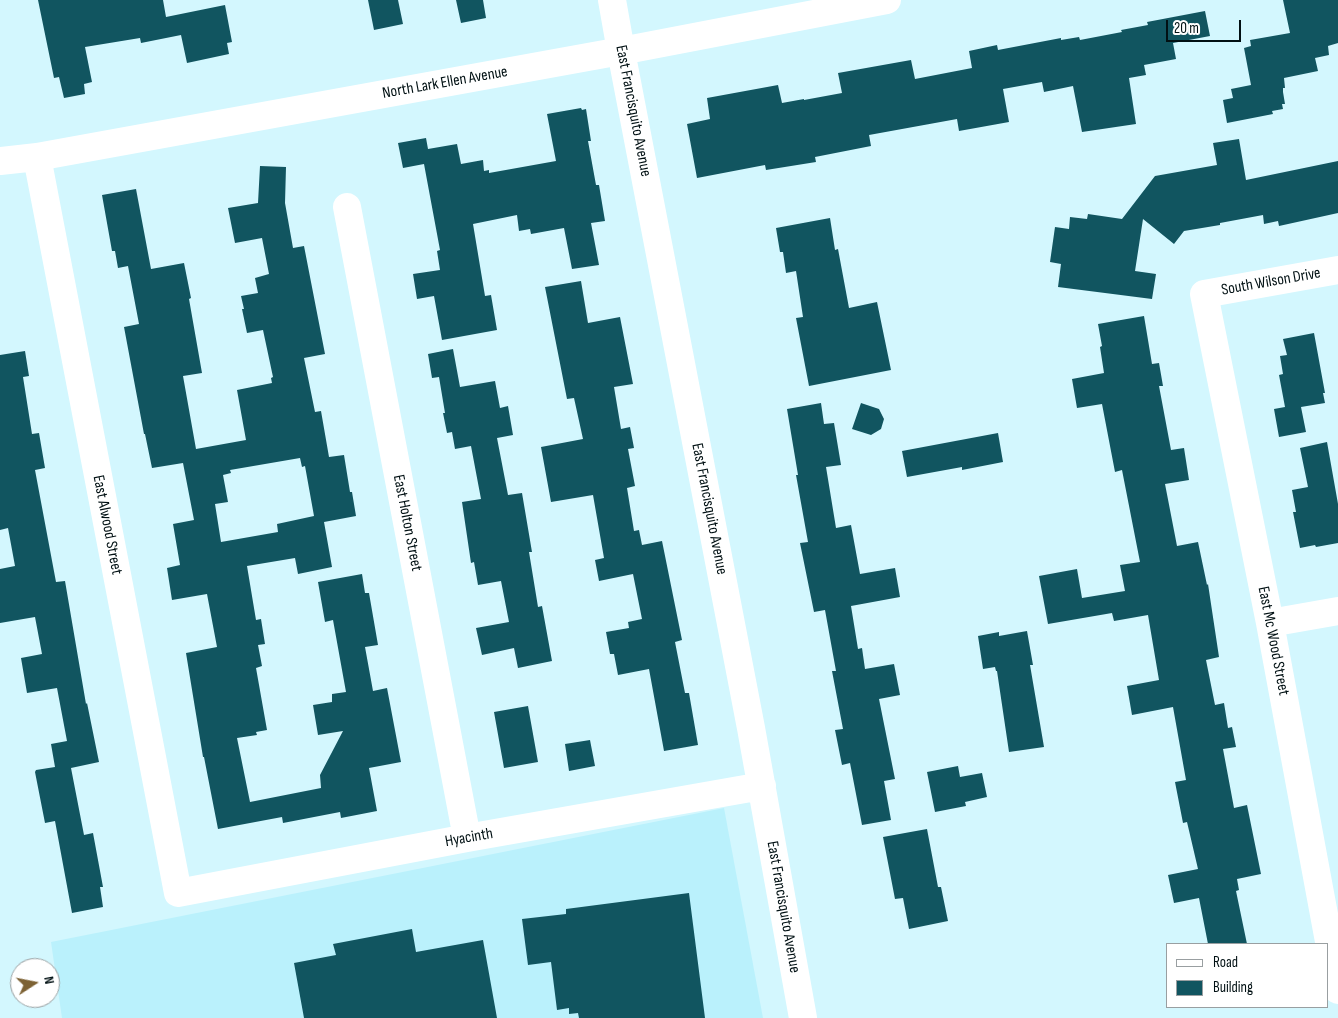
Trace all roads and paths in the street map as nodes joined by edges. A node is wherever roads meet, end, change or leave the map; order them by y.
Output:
1 (612, 0) edge
2 (887, 0) edge
3 (621, 51) junction
4 (37, 157) junction
5 (0, 161) edge
6 (348, 207) dead end
7 (1338, 270) edge
8 (1204, 294) joint
9 (1338, 611) edge
10 (1270, 623) junction
11 (762, 786) junction
12 (467, 838) junction
13 (178, 893) joint
14 (1335, 950) edge
15 (1338, 990) edge
16 (803, 1018) edge

1 - 3 street, East Francisquito Avenue
2 - 3 street, North Lark Ellen Avenue
3 - 4 street, North Lark Ellen Avenue
3 - 11 street, East Francisquito Avenue
4 - 5 street, North Lark Ellen Avenue
4 - 13 street, East Alwood Street
6 - 12 street, East Holton Street
7 - 8 street, South Wilson Drive
8 - 10 street, East Mc Wood Street
9 - 10 street
10 - 14 street, East Mc Wood Street
11 - 12 street, Hyacinth
11 - 16 street, East Francisquito Avenue
12 - 13 street, Hyacinth
14 - 15 street, East Mc Wood Street

